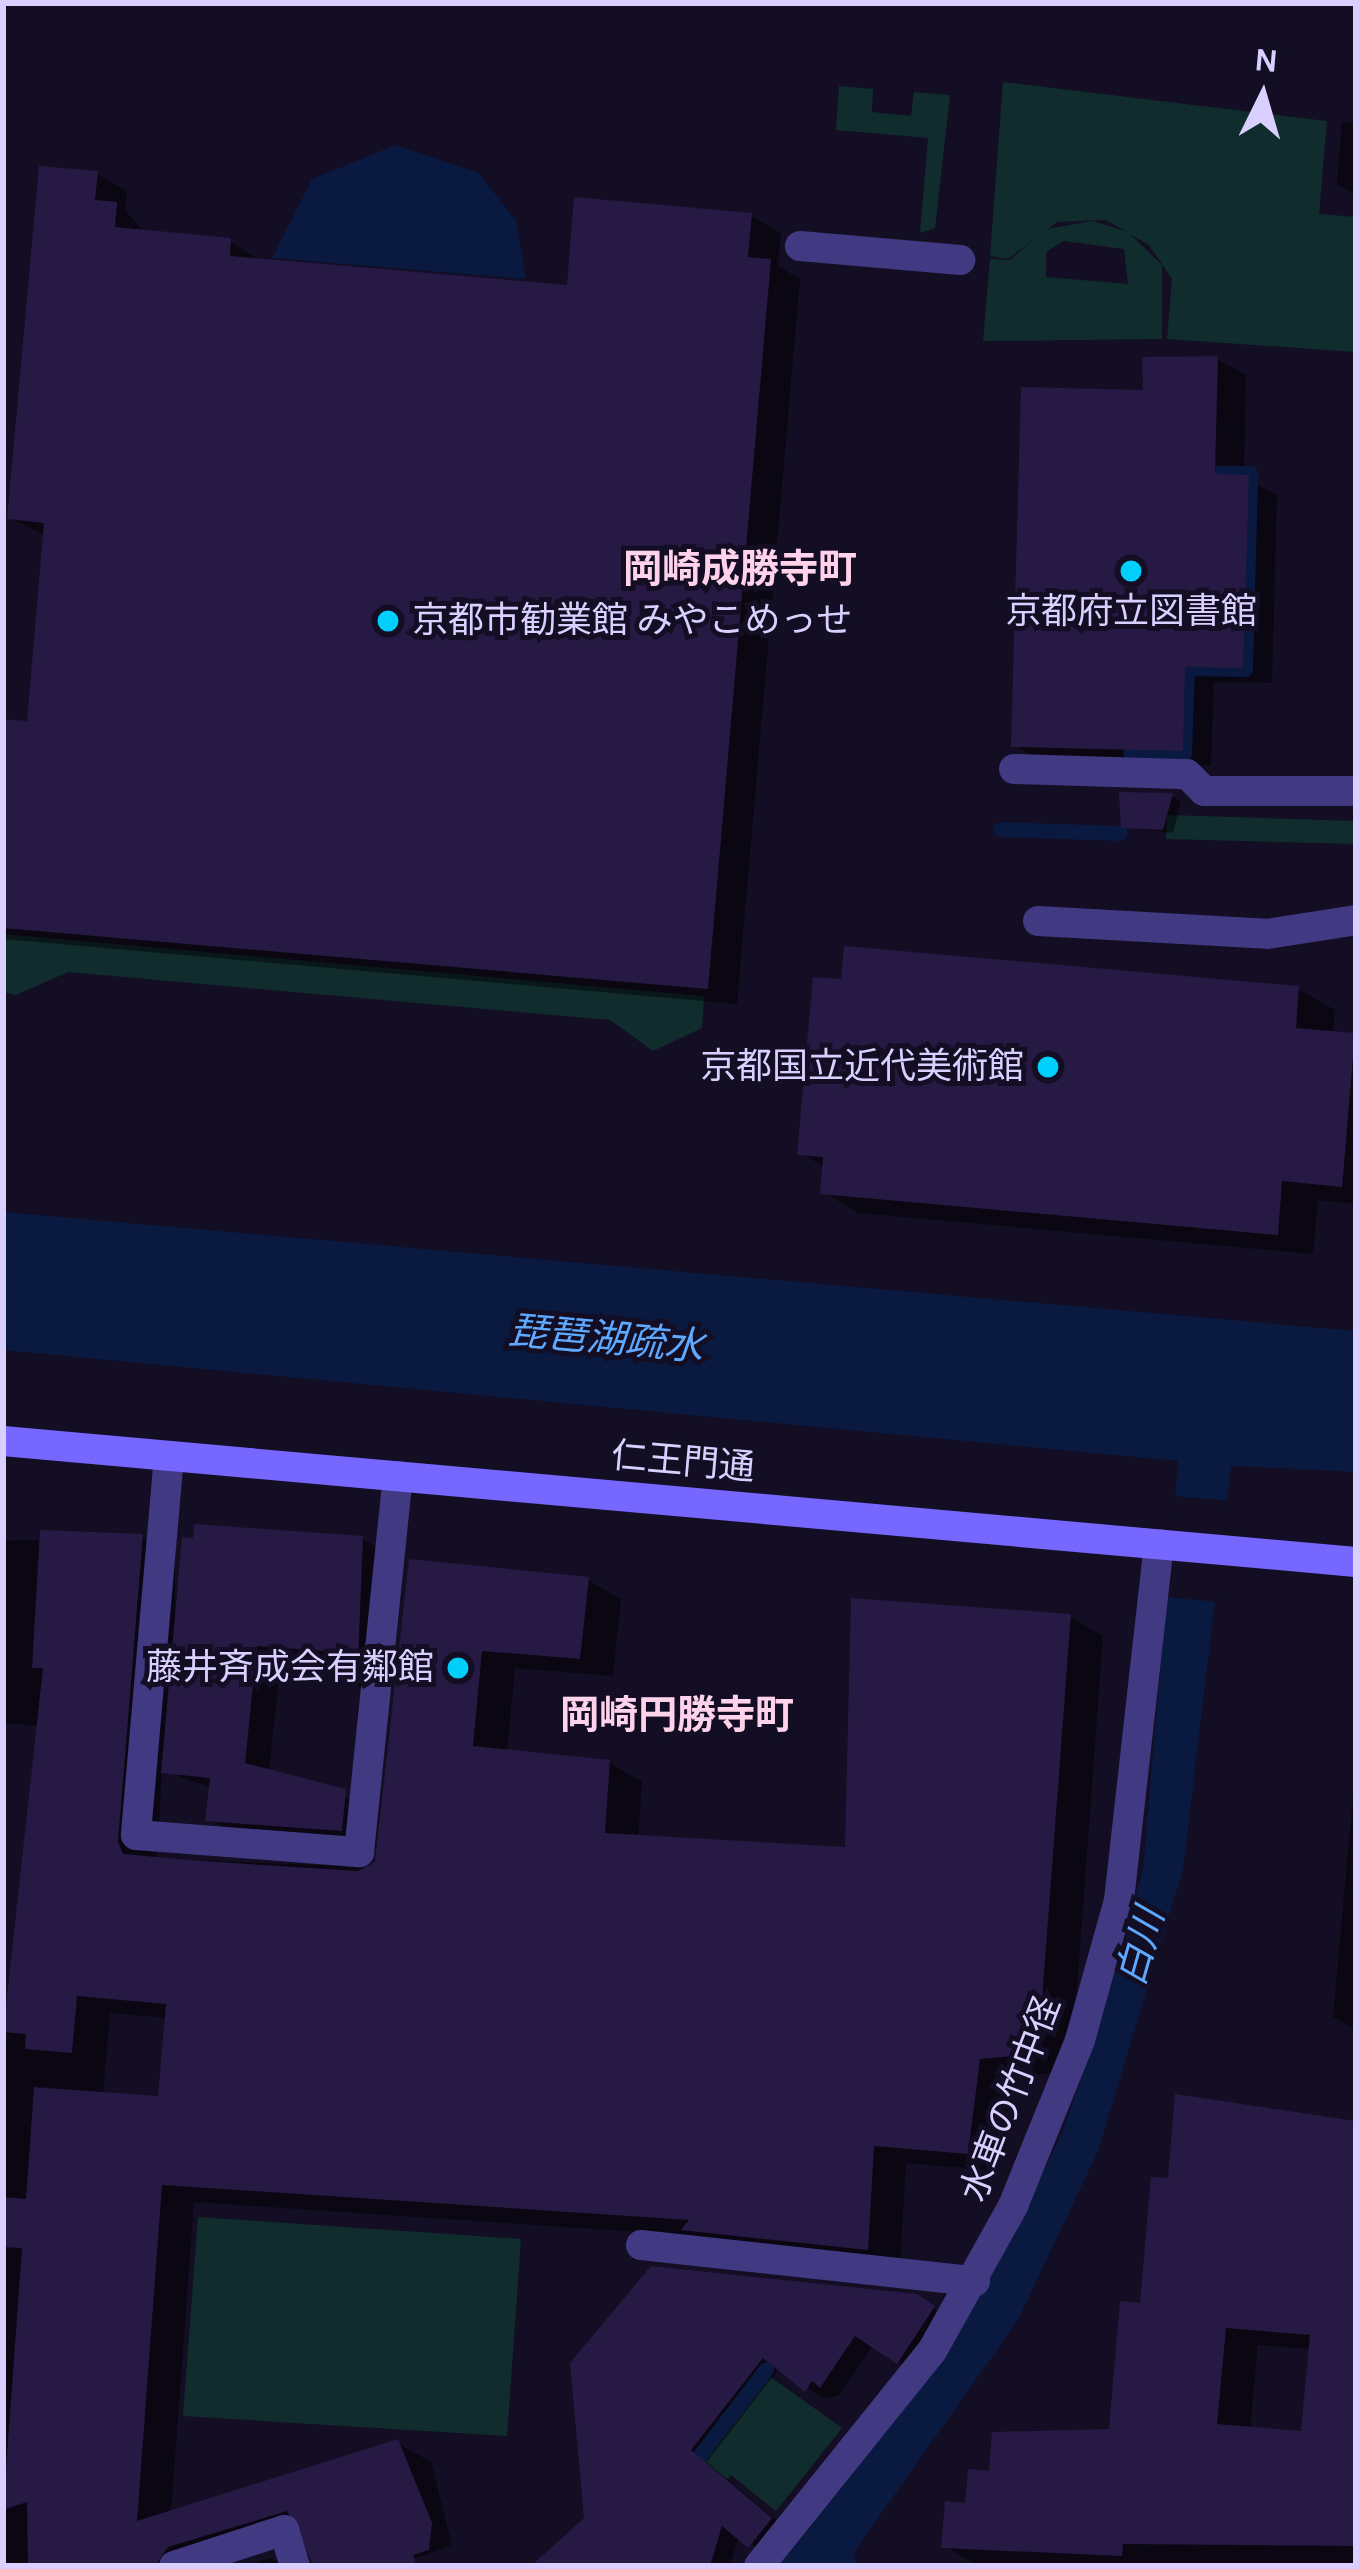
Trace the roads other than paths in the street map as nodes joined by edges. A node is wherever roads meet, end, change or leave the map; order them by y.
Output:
1 (800, 246) dead end
2 (960, 260) dead end
3 (1014, 770) dead end
4 (1356, 791) edge
5 (1356, 920) edge
6 (1038, 921) dead end
7 (3, 1442) edge
8 (169, 1456) junction
9 (398, 1476) junction
10 (1162, 1545) junction
11 (1356, 1562) edge
12 (641, 2245) dead end
13 (975, 2281) junction
14 (174, 2566) edge
15 (295, 2566) edge
16 (759, 2566) edge

1 - 2 street
3 - 4 street
5 - 6 street
7 - 8 street, 仁王門通
8 - 9 street, 仁王門通
8 - 9 street
9 - 10 street, 仁王門通
10 - 11 street, 仁王門通
10 - 13 street, 水車の竹中径
12 - 13 street
13 - 16 street, 水車の竹中径
14 - 15 street

